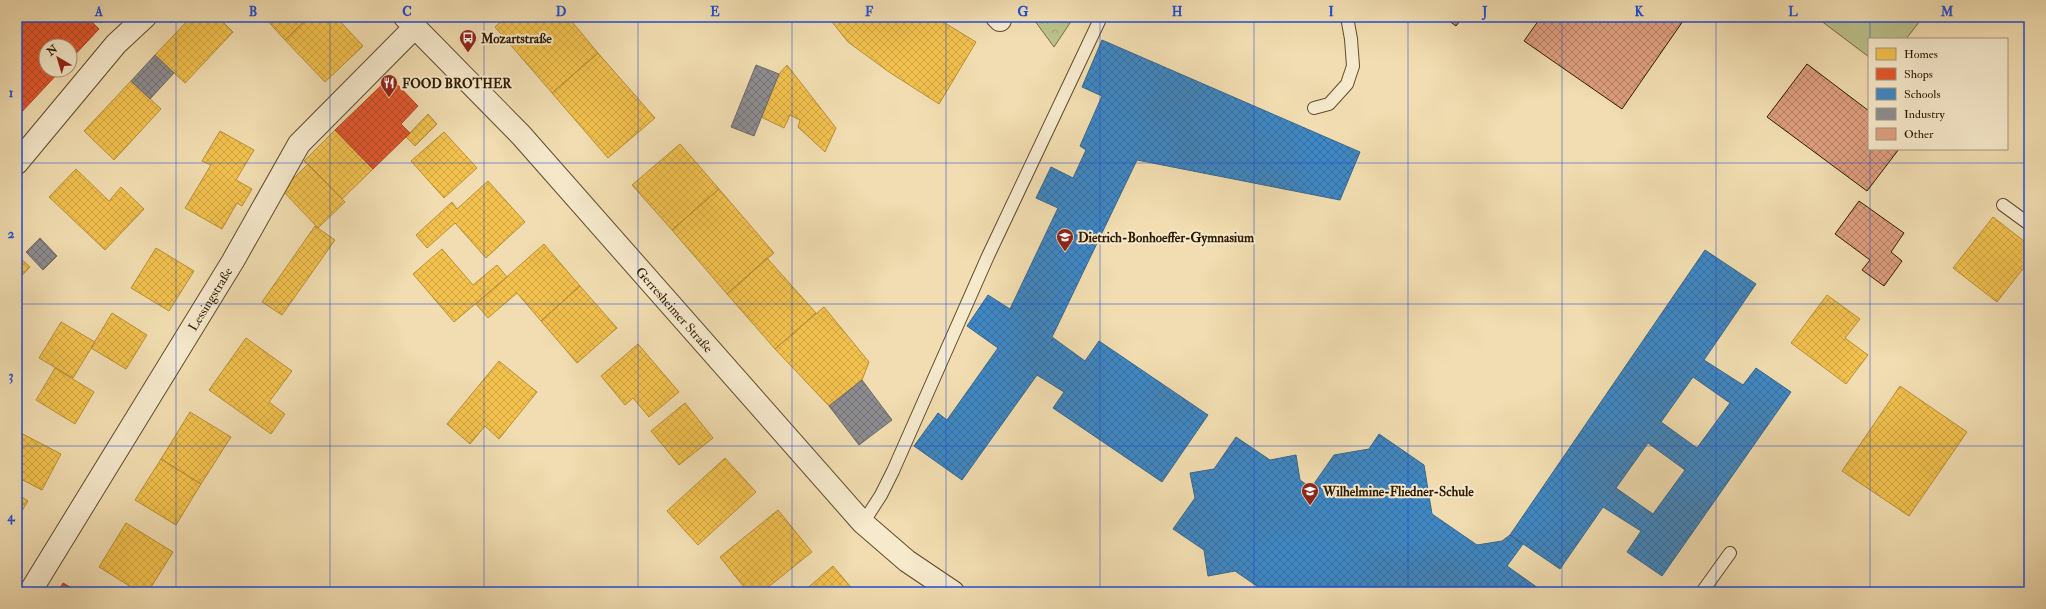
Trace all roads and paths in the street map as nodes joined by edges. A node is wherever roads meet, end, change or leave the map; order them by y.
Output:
1 (130, 17) edge
2 (146, 17) edge
3 (1101, 17) edge
4 (1347, 17) edge
5 (410, 22) edge
6 (116, 44) junction
7 (1314, 108) dead end
8 (17, 163) edge
9 (2003, 204) dead end
10 (2029, 224) edge
11 (863, 523) junction
12 (1730, 553) dead end
13 (30, 592) edge
14 (953, 592) edge
15 (1702, 592) edge

1 - 6 street
2 - 6 street
3 - 11 lane
4 - 7 lane
5 - 11 street, Gerresheimer Straße
5 - 13 street, Lessingstraße
6 - 8 street
9 - 10 lane
11 - 14 street, Gerresheimer Straße
12 - 15 lane

